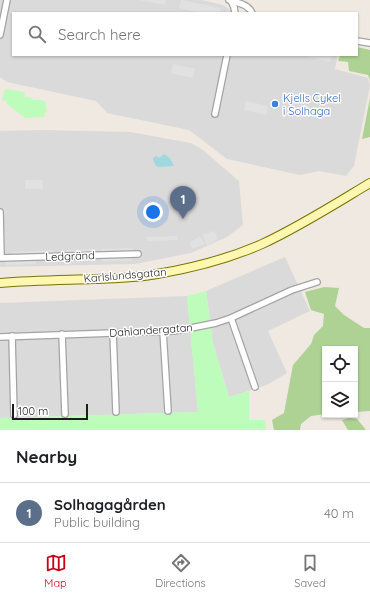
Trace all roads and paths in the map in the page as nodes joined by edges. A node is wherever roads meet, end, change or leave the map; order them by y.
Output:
1 (8, 0) edge
2 (230, 0) edge
3 (235, 12) edge
4 (252, 12) edge
5 (0, 34) edge
6 (358, 41) edge
7 (370, 43) edge
8 (227, 56) edge
9 (215, 114) dead end
10 (370, 183) edge
11 (0, 212) edge
12 (138, 254) dead end
13 (1, 258) edge
14 (0, 279) edge
15 (28, 281) junction
16 (0, 282) edge
17 (317, 282) dead end
18 (231, 318) junction
19 (163, 331) junction
20 (113, 332) junction
21 (62, 334) junction
22 (0, 336) edge
23 (12, 336) junction
24 (255, 387) dead end
25 (168, 411) dead end
26 (116, 412) dead end
27 (65, 414) dead end
28 (14, 415) dead end

1 - 5 street
2 - 3 street
2 - 4 street
6 - 7 street
8 - 9 street
10 - 15 main road, Karlslundsgatan
11 - 13 street, Ledgränd
12 - 13 street, Ledgränd
14 - 15 main road, Karlslundsgatan
15 - 16 main road, Karlslundsgatan
17 - 18 street, Dahlandergatan
18 - 19 street, Dahlandergatan
18 - 24 street
19 - 20 street, Dahlandergatan
19 - 25 street
20 - 21 street, Dahlandergatan
20 - 26 street
21 - 23 street, Dahlandergatan
21 - 27 street
22 - 23 street, Dahlandergatan
23 - 28 street

